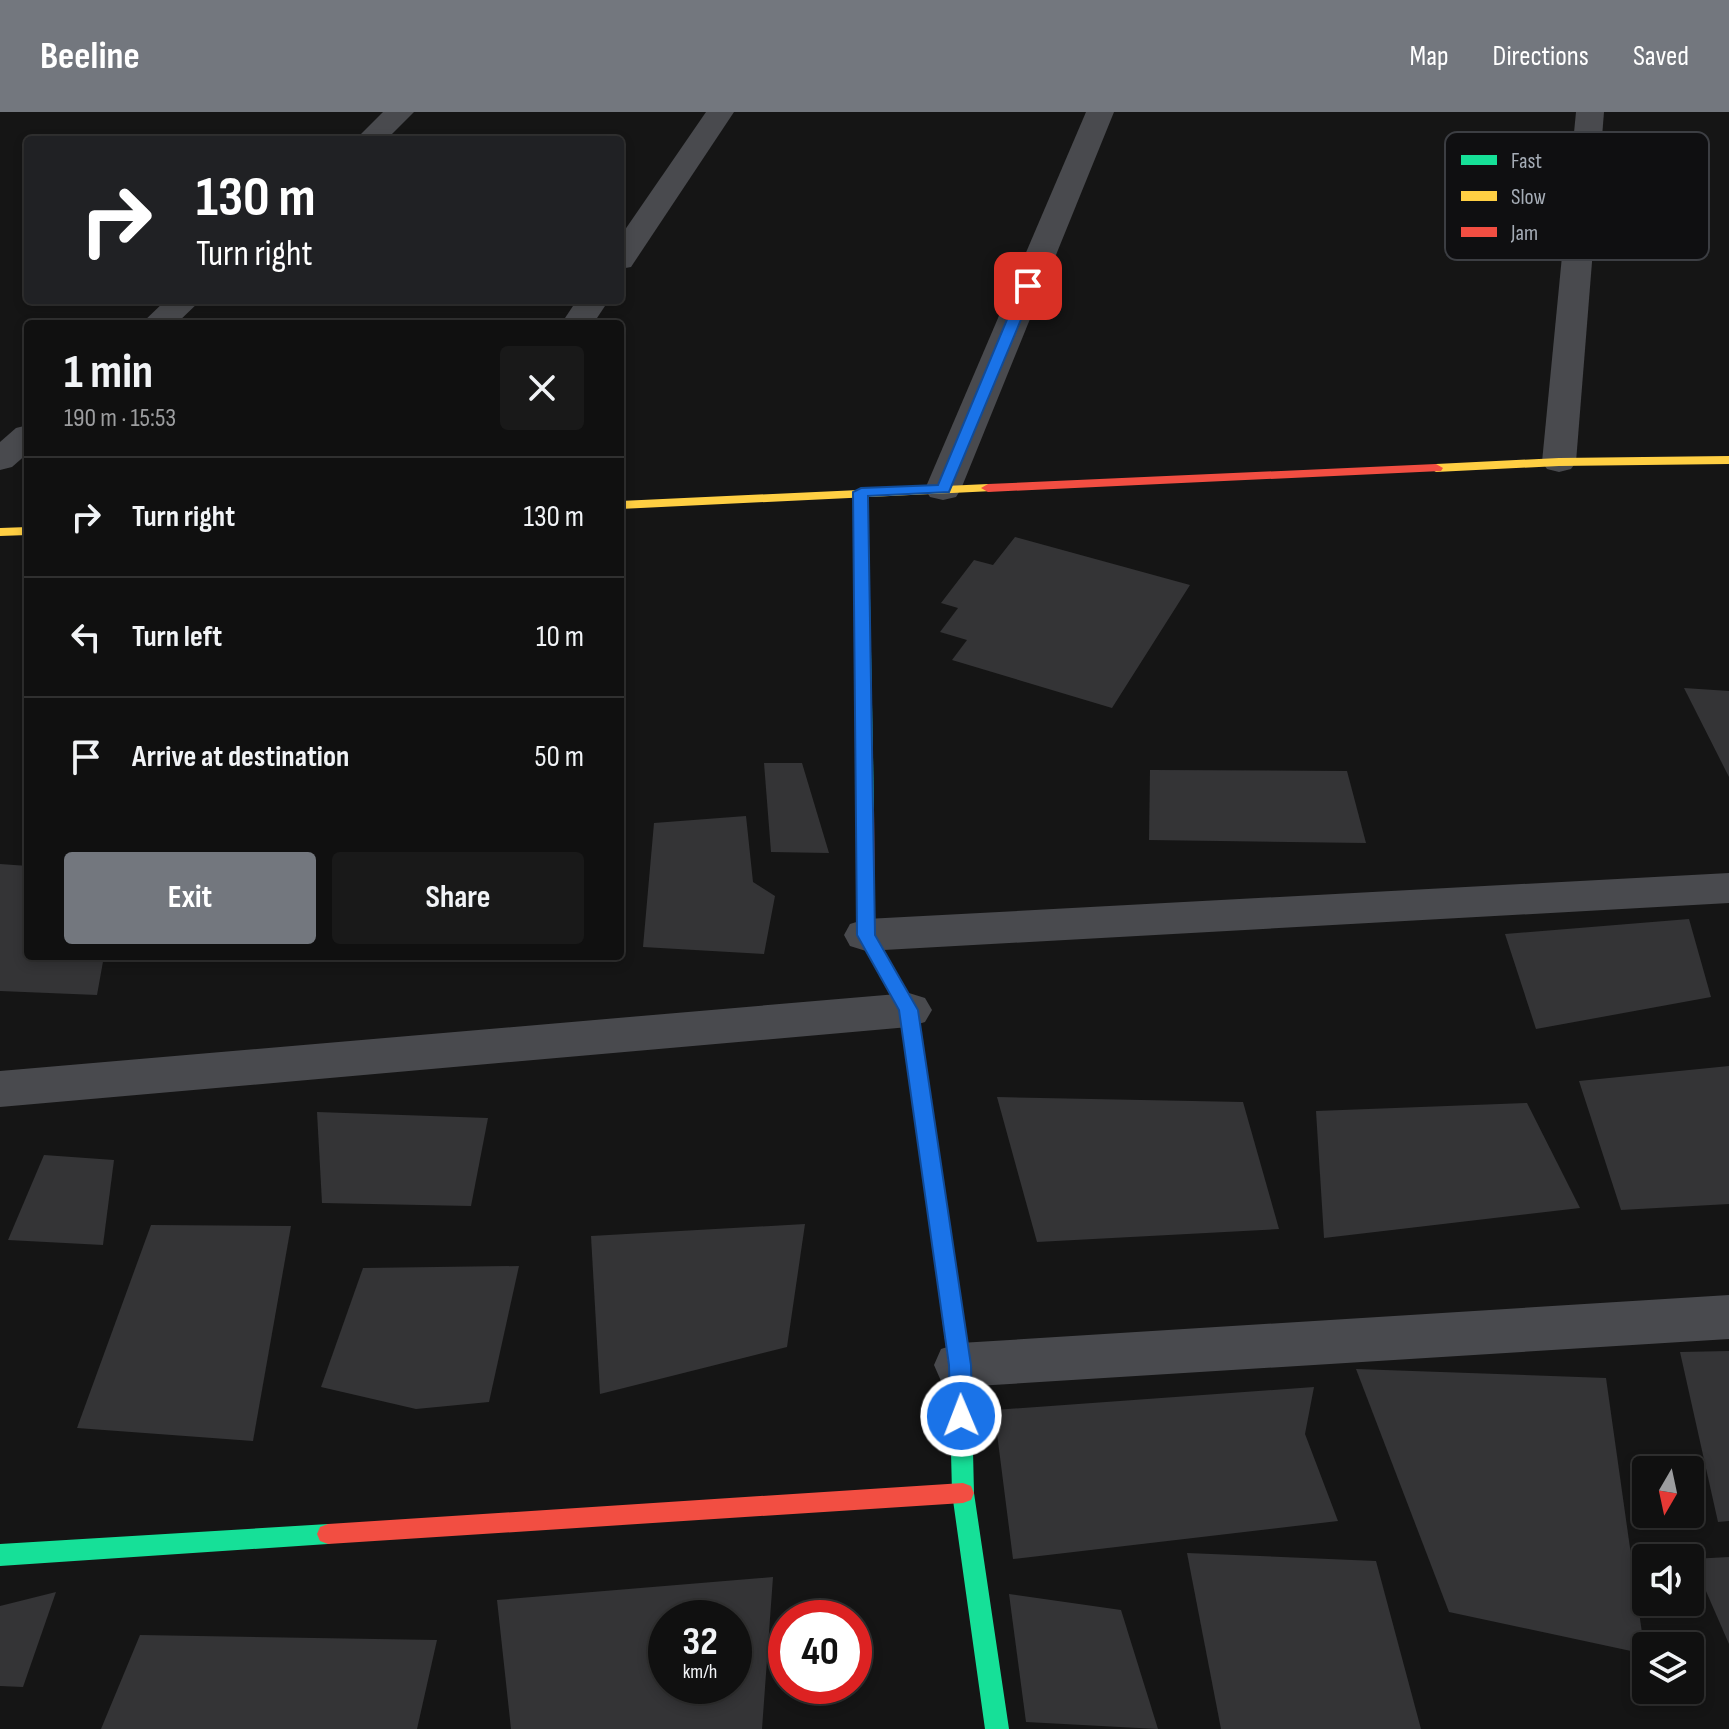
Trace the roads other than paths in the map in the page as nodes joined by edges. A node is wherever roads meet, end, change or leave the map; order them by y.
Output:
1 (400, 112) edge
2 (720, 112) edge
3 (1100, 112) edge
4 (1590, 112) edge
5 (1588, 132) edge
6 (373, 136) edge
7 (624, 254) edge
8 (1577, 260) edge
9 (180, 304) edge
10 (162, 320) edge
11 (24, 439) edge
12 (0, 460) edge
13 (1729, 460) edge
14 (1559, 462) junction
15 (943, 489) junction
16 (861, 492) junction
17 (624, 505) edge
18 (24, 531) edge
19 (0, 532) edge
20 (1729, 888) edge
21 (866, 935) junction
22 (909, 1010) junction
23 (0, 1089) edge
24 (1729, 1317) edge
25 (960, 1365) junction
26 (963, 1493) junction
27 (0, 1555) edge
28 (997, 1729) edge

1 - 6 street
2 - 7 street
3 - 15 street
4 - 5 street
8 - 14 street
9 - 10 street
11 - 12 street
13 - 14 street
14 - 15 street
15 - 16 street
16 - 17 street
16 - 21 street
18 - 19 street
20 - 21 street
21 - 22 street
22 - 23 street
22 - 25 street
24 - 25 street
25 - 26 street
26 - 27 street
26 - 28 street

